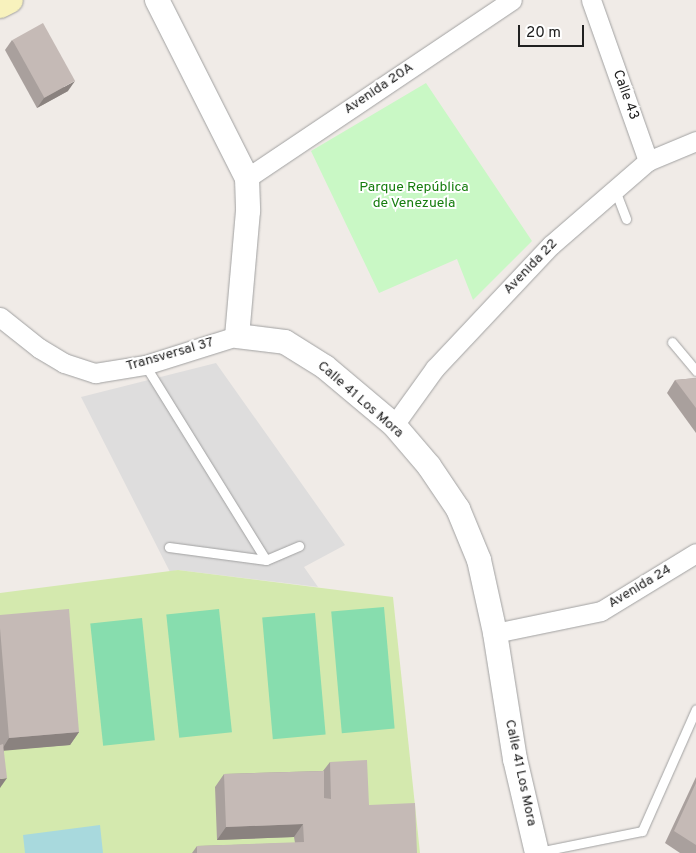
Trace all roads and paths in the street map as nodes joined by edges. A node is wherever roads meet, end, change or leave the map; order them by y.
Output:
1 (10, 0) edge
2 (158, 0) edge
3 (512, 0) edge
4 (591, 0) edge
5 (0, 5) edge
6 (696, 141) edge
7 (648, 161) junction
8 (247, 178) junction
9 (615, 190) junction
10 (626, 219) dead end
11 (0, 317) edge
12 (237, 336) junction
13 (672, 342) dead end
14 (145, 365) junction
15 (696, 371) edge
16 (394, 425) junction
17 (299, 546) dead end
18 (168, 547) dead end
19 (696, 554) edge
20 (266, 560) junction
21 (495, 633) junction
22 (696, 709) edge
23 (537, 853) edge

1 - 5 main road
2 - 8 street
3 - 8 street, Avenida 20A
4 - 7 street, Calle 43
6 - 7 street, Avenida 22
7 - 9 street, Avenida 22
8 - 12 street
9 - 10 lane
9 - 16 street, Avenida 22
11 - 14 street, Transversal 37
12 - 14 street, Transversal 37
12 - 16 street, Calle 41 Los Mora
13 - 15 lane
14 - 20 lane
16 - 21 street, Calle 41 Los Mora
17 - 20 lane
18 - 20 lane
19 - 21 street, Avenida 24
21 - 23 street, Calle 41 Los Mora
22 - 23 lane

